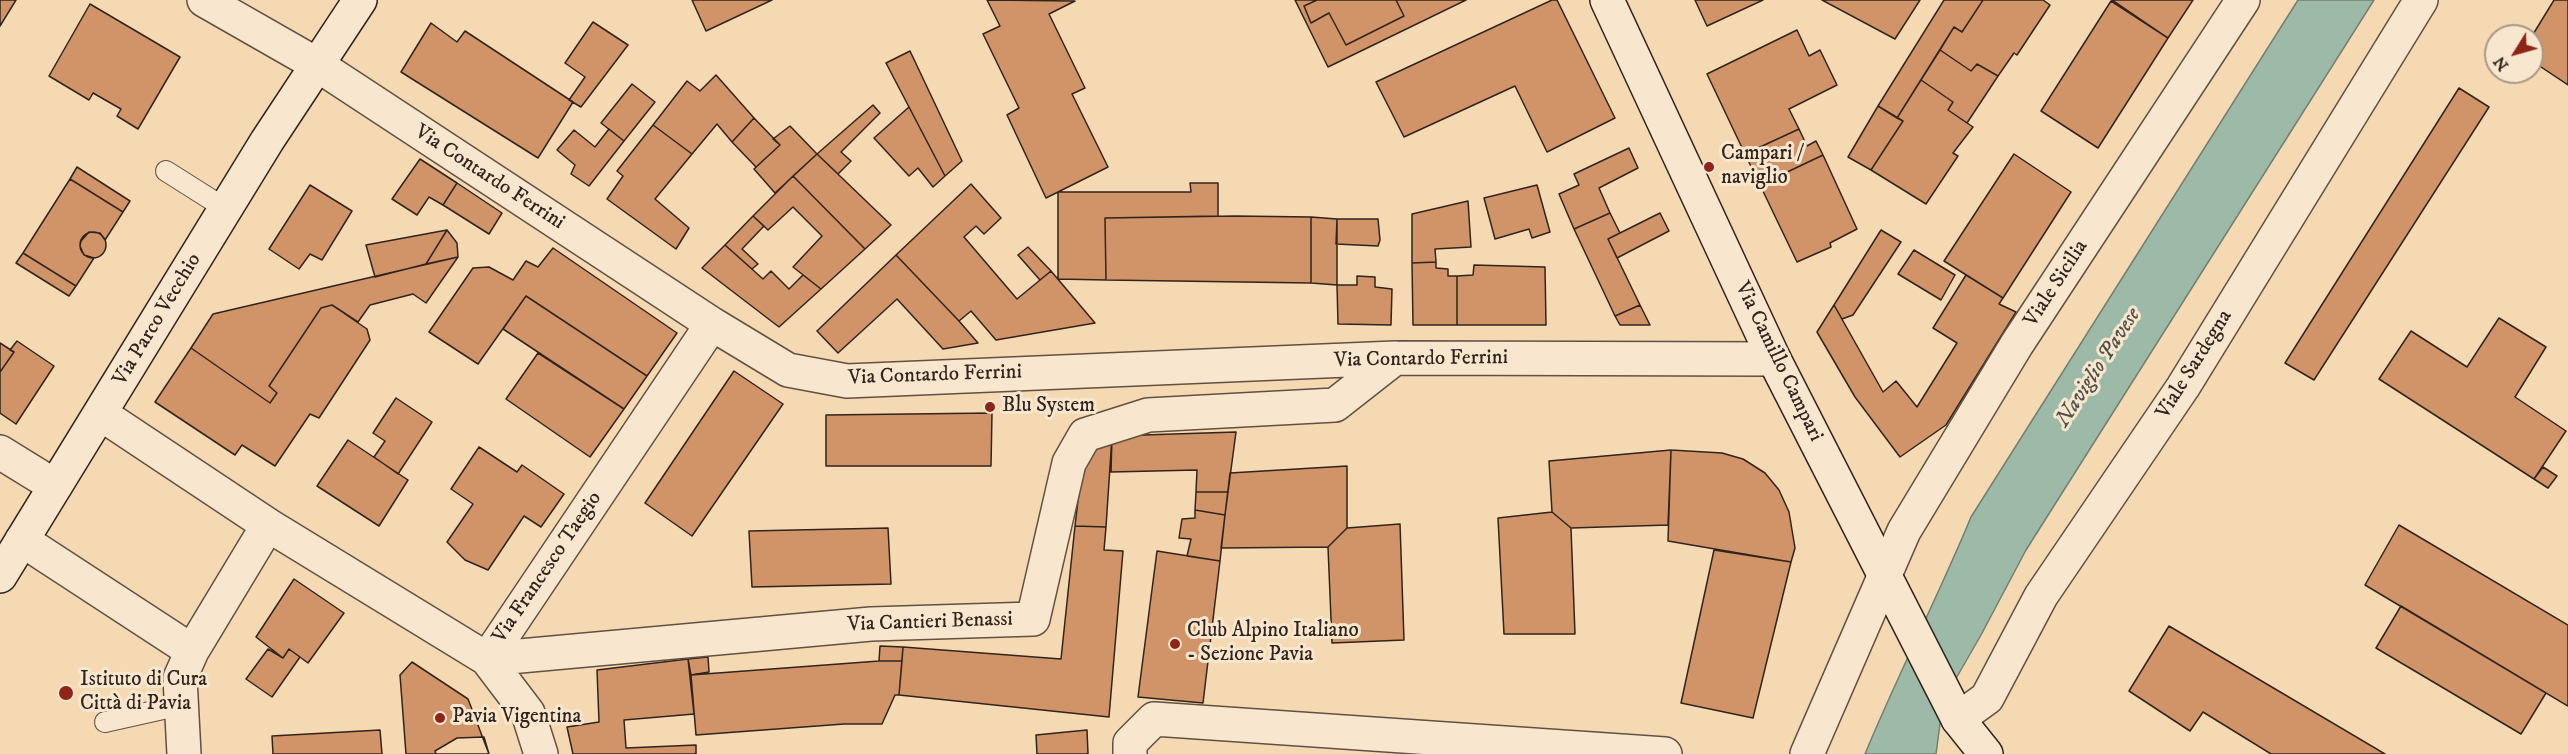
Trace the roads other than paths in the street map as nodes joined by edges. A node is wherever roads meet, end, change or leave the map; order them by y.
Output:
1 (204, 0) edge
2 (360, 0) edge
3 (1607, 0) edge
4 (2243, 0) edge
5 (2421, 0) edge
6 (316, 64) junction
7 (166, 171) dead end
8 (226, 209) junction
9 (712, 324) junction
10 (1395, 358) junction
11 (1774, 359) junction
12 (101, 414) junction
13 (0, 452) edge
14 (55, 486) junction
15 (268, 525) junction
16 (22, 540) junction
17 (0, 576) edge
18 (1885, 576) junction
19 (192, 651) junction
20 (487, 658) junction
21 (182, 705) junction
22 (1958, 719) junction
23 (105, 722) dead end
24 (184, 754) edge
25 (541, 754) edge
26 (1130, 754) edge
27 (1665, 754) edge
28 (1807, 754) edge
29 (1959, 754) edge
30 (1986, 754) edge

1 - 6 street, Via Contardo Ferrini
2 - 6 street, Via Parco Vecchio
3 - 11 street, Via Camillo Campari
4 - 18 street, Viale Sicilia
5 - 22 street, Viale Sardegna
6 - 8 street, Via Parco Vecchio
6 - 9 street, Via Contardo Ferrini
7 - 8 lane
8 - 12 street, Via Parco Vecchio
9 - 10 street, Via Contardo Ferrini
9 - 20 street, Via Francesco Taegio
10 - 11 street, Via Contardo Ferrini
10 - 20 street, Via Cantieri Benassi
11 - 18 street, Via Camillo Campari
12 - 14 street, Via Parco Vecchio
12 - 15 street, Via Francesco Taegio
13 - 14 street
14 - 16 street, Via Parco Vecchio
15 - 19 street
15 - 20 street, Via Francesco Taegio
16 - 17 street, Via Parco Vecchio
16 - 19 street
18 - 22 street, Via Camillo Campari
18 - 28 street, Viale Sicilia
19 - 21 street
20 - 25 street
21 - 23 lane
21 - 24 street
22 - 29 street
22 - 30 street
26 - 27 street

